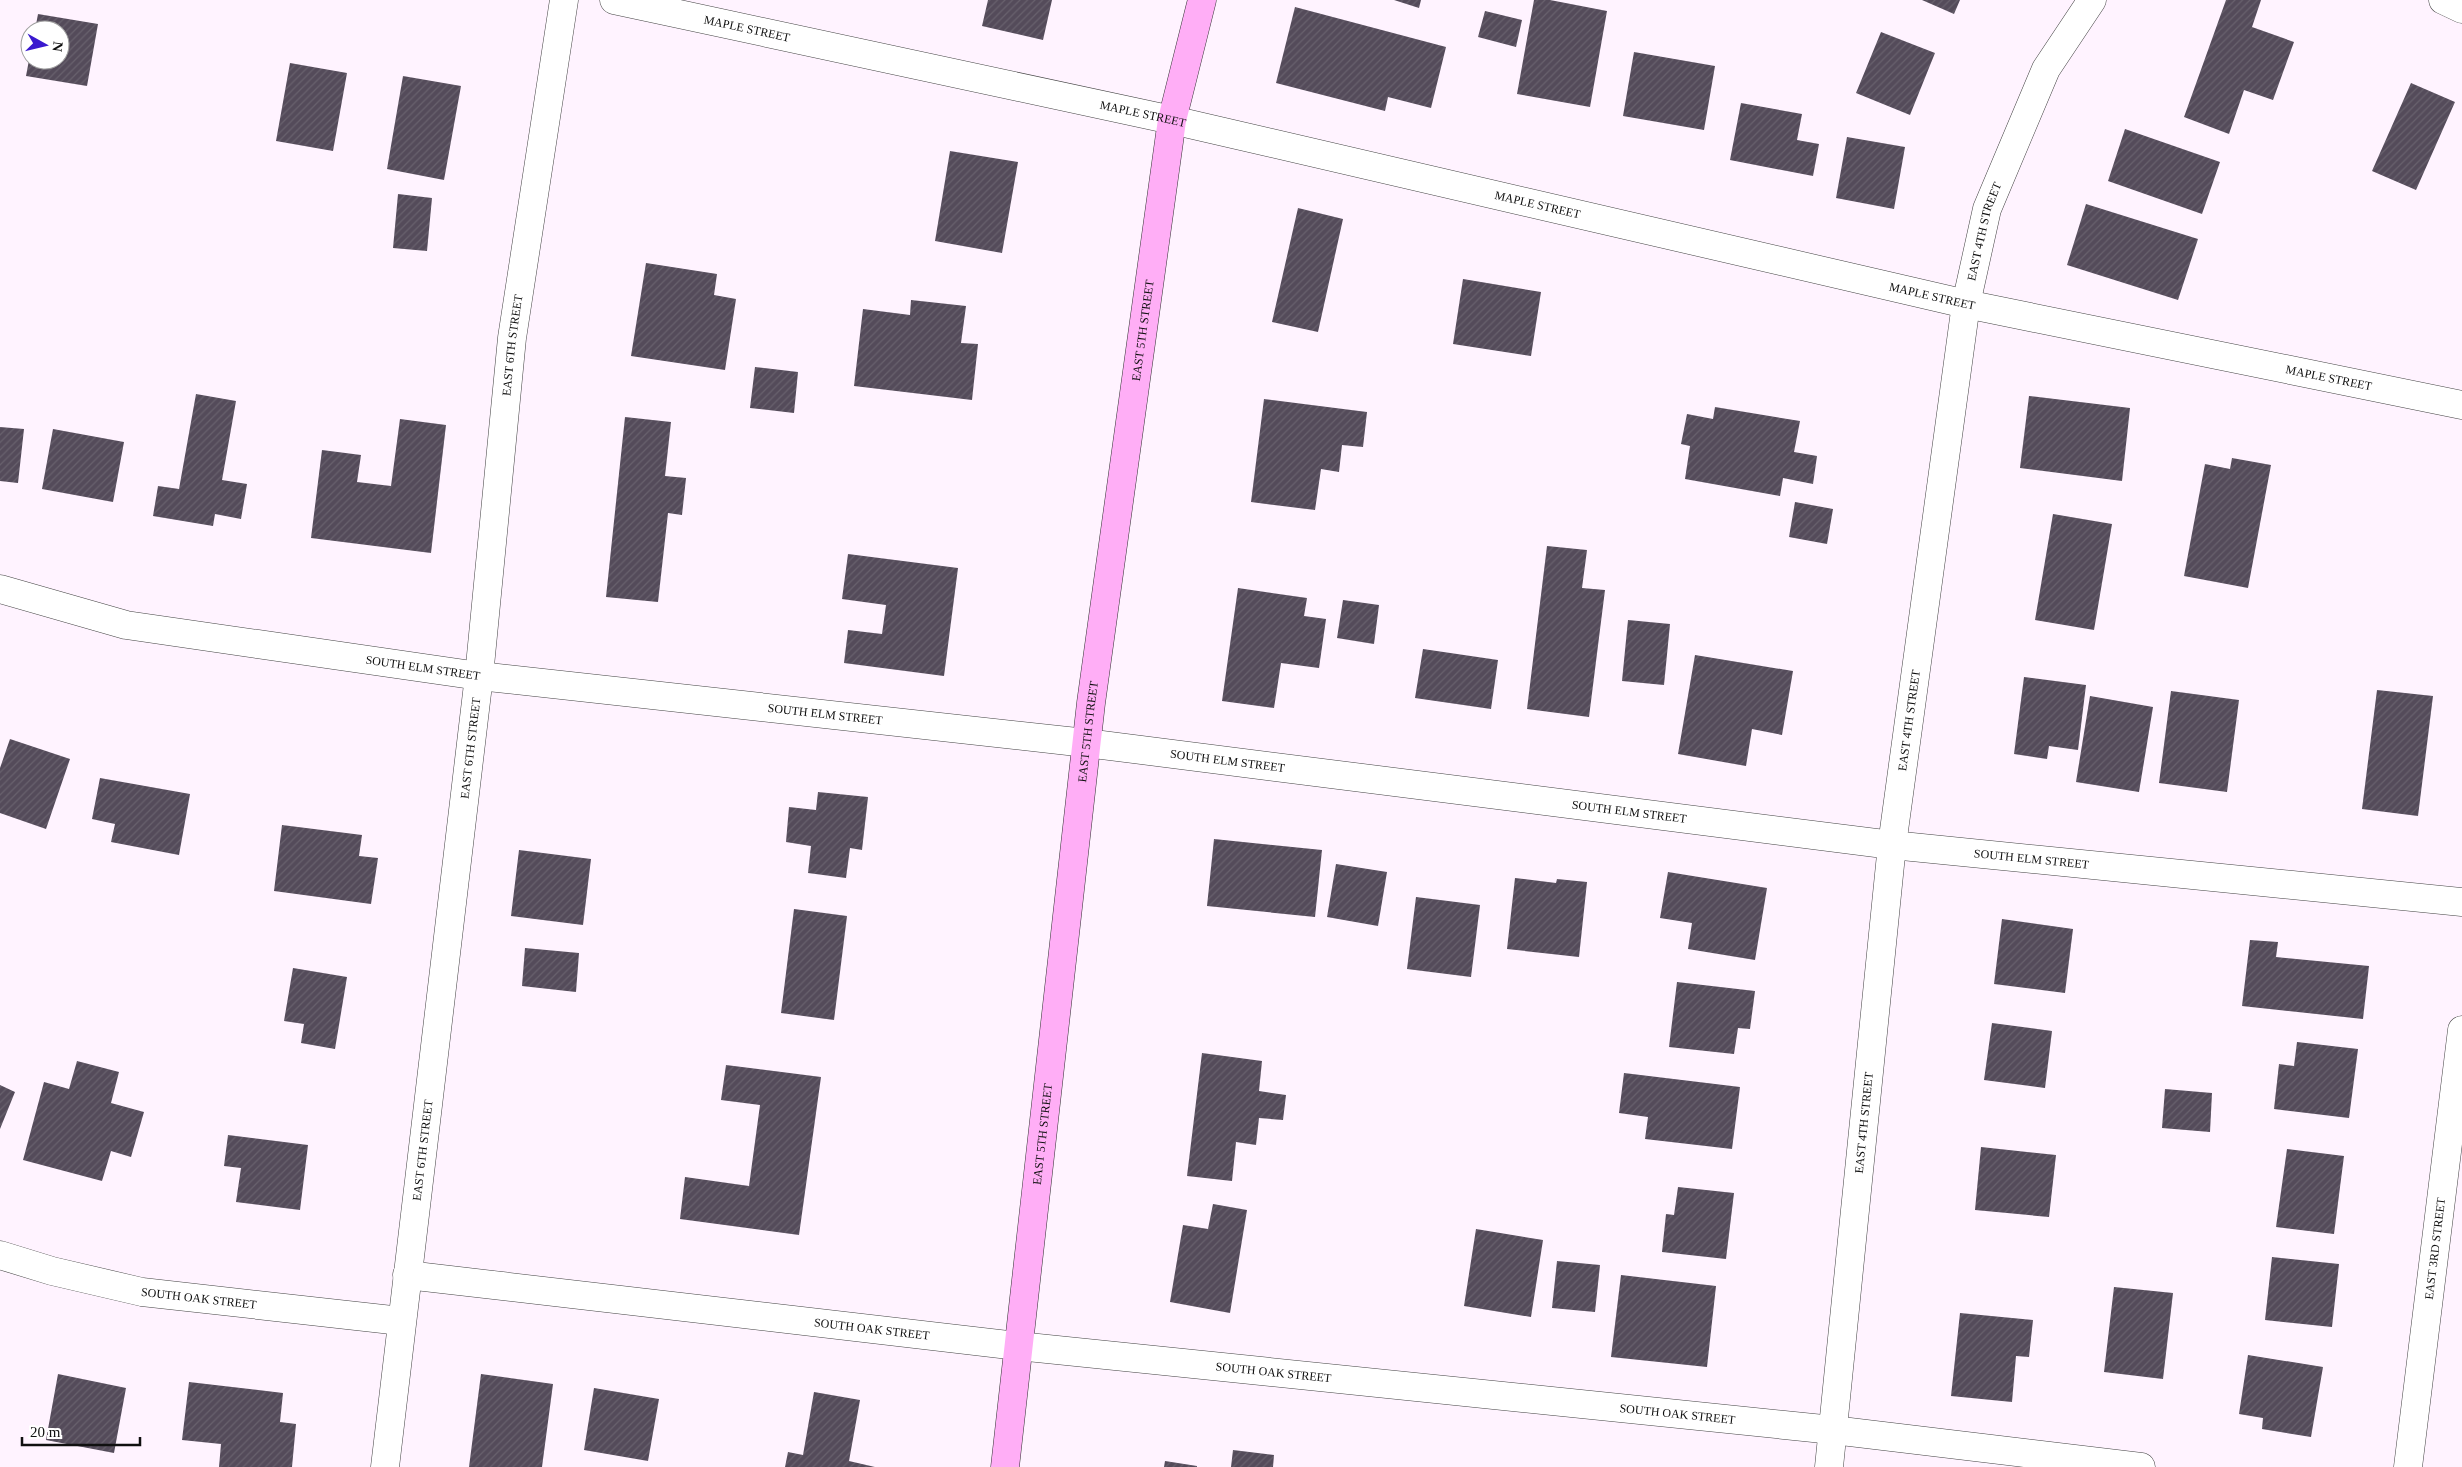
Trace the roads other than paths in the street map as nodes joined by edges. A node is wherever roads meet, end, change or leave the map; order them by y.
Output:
1 (564, 0) edge
2 (614, 0) edge
3 (1202, 0) edge
4 (2092, 0) edge
5 (2443, 0) edge
6 (2462, 9) edge
7 (1172, 120) junction
8 (1966, 304) junction
9 (2462, 405) edge
10 (0, 590) edge
11 (479, 676) junction
12 (1086, 743) junction
13 (1892, 845) junction
14 (2462, 902) edge
15 (2462, 1030) edge
16 (0, 1255) edge
17 (407, 1275) junction
18 (401, 1321) junction
19 (1018, 1346) junction
20 (1833, 1430) junction
21 (386, 1467) edge
22 (1005, 1467) edge
23 (1828, 1467) edge
24 (2141, 1467) edge
25 (2408, 1467) edge

1 - 11 street, EAST 6TH STREET
2 - 7 street, MAPLE STREET
3 - 7 main road, EAST 5TH STREET
4 - 8 street, EAST 4TH STREET
5 - 6 street
7 - 8 street, MAPLE STREET
7 - 12 main road, EAST 5TH STREET
8 - 9 street, MAPLE STREET
8 - 13 street, EAST 4TH STREET
10 - 11 street, SOUTH ELM STREET
11 - 12 street, SOUTH ELM STREET
11 - 17 street, EAST 6TH STREET
12 - 13 street, SOUTH ELM STREET
12 - 19 main road, EAST 5TH STREET
13 - 14 street, SOUTH ELM STREET
13 - 20 street, EAST 4TH STREET
15 - 25 street, EAST 3RD STREET
16 - 18 street, SOUTH OAK STREET
17 - 18 street, EAST 6TH STREET
17 - 19 street, SOUTH OAK STREET
18 - 21 street, EAST 6TH STREET
19 - 20 street, SOUTH OAK STREET
19 - 22 main road, EAST 5TH STREET
20 - 23 street, EAST 4TH STREET
20 - 24 street, SOUTH OAK STREET

